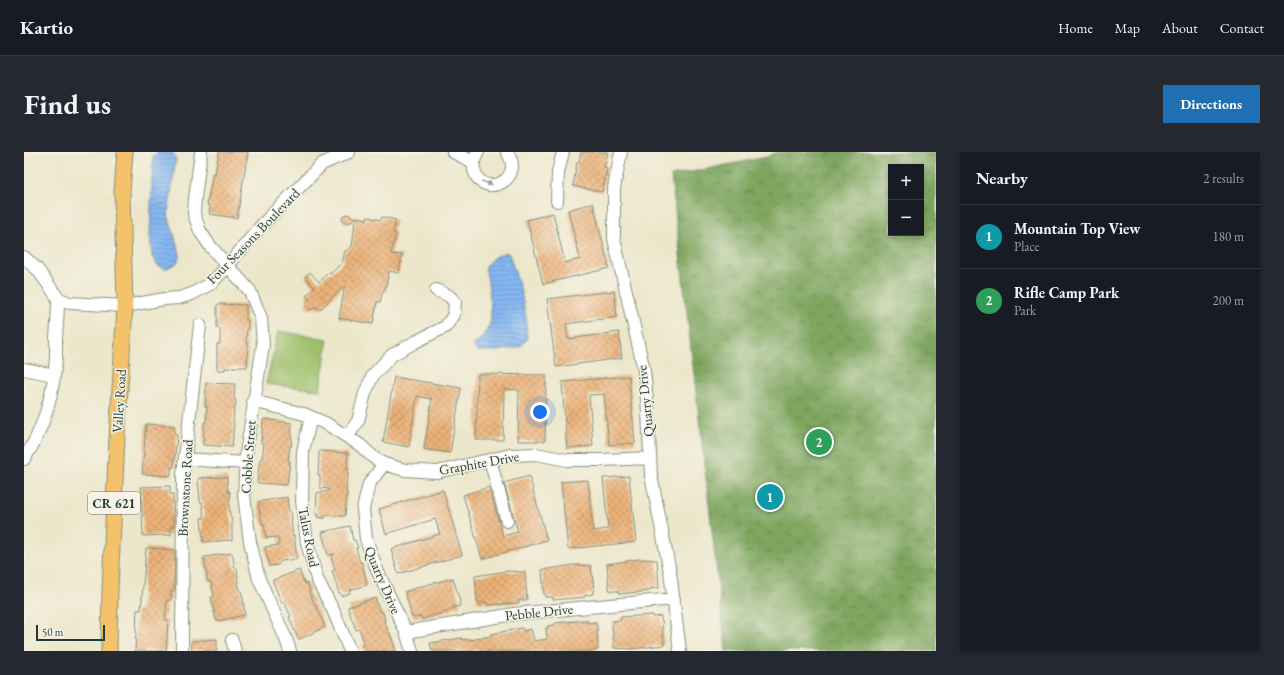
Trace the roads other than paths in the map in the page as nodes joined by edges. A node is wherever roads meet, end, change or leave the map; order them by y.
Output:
1 (125, 152) edge
2 (201, 152) edge
3 (349, 152) edge
4 (452, 152) edge
5 (507, 152) edge
6 (562, 152) edge
7 (621, 152) edge
8 (476, 157) edge
9 (557, 201) dead end
10 (24, 256) edge
11 (228, 265) junction
12 (436, 290) dead end
13 (58, 298) junction
14 (125, 306) junction
15 (200, 325) dead end
16 (24, 369) edge
17 (54, 375) junction
18 (253, 401) junction
19 (311, 417) junction
20 (347, 437) junction
21 (650, 458) junction
22 (24, 459) edge
23 (185, 459) junction
24 (490, 460) junction
25 (245, 463) junction
26 (384, 464) junction
27 (507, 521) dead end
28 (674, 599) junction
29 (406, 632) junction
30 (109, 651) edge
31 (182, 651) edge
32 (290, 651) edge
33 (350, 651) edge
34 (412, 651) edge
35 (680, 651) edge

1 - 14 main road, Valley Road / CR 621
2 - 11 street, Cobble Street
3 - 11 street, Four Seasons Boulevard
4 - 8 street
8 -> 5 street
6 - 9 street
7 - 21 street, Quarry Drive
10 - 13 street
11 - 14 street, Four Seasons Boulevard
11 - 18 street, Cobble Street
12 - 20 street
13 - 14 street, Four Seasons Boulevard
13 - 17 street
14 - 30 main road, Valley Road / CR 621
15 - 23 street, Brownstone Road
16 - 17 street
17 - 22 street
18 - 19 street, Graphite Drive
18 - 25 street, Cobble Street
19 - 20 street, Graphite Drive
19 - 33 street, Talus Road
20 - 26 street, Graphite Drive
21 - 24 street, Graphite Drive
21 - 28 street, Quarry Drive
23 - 25 street
23 - 31 street, Brownstone Road
24 - 26 street, Graphite Drive
24 - 27 street
25 - 32 street, Cobble Street
26 - 29 street, Quarry Drive
28 - 29 street, Pebble Drive
28 - 35 street, Quarry Drive
29 - 34 street, Quarry Drive

